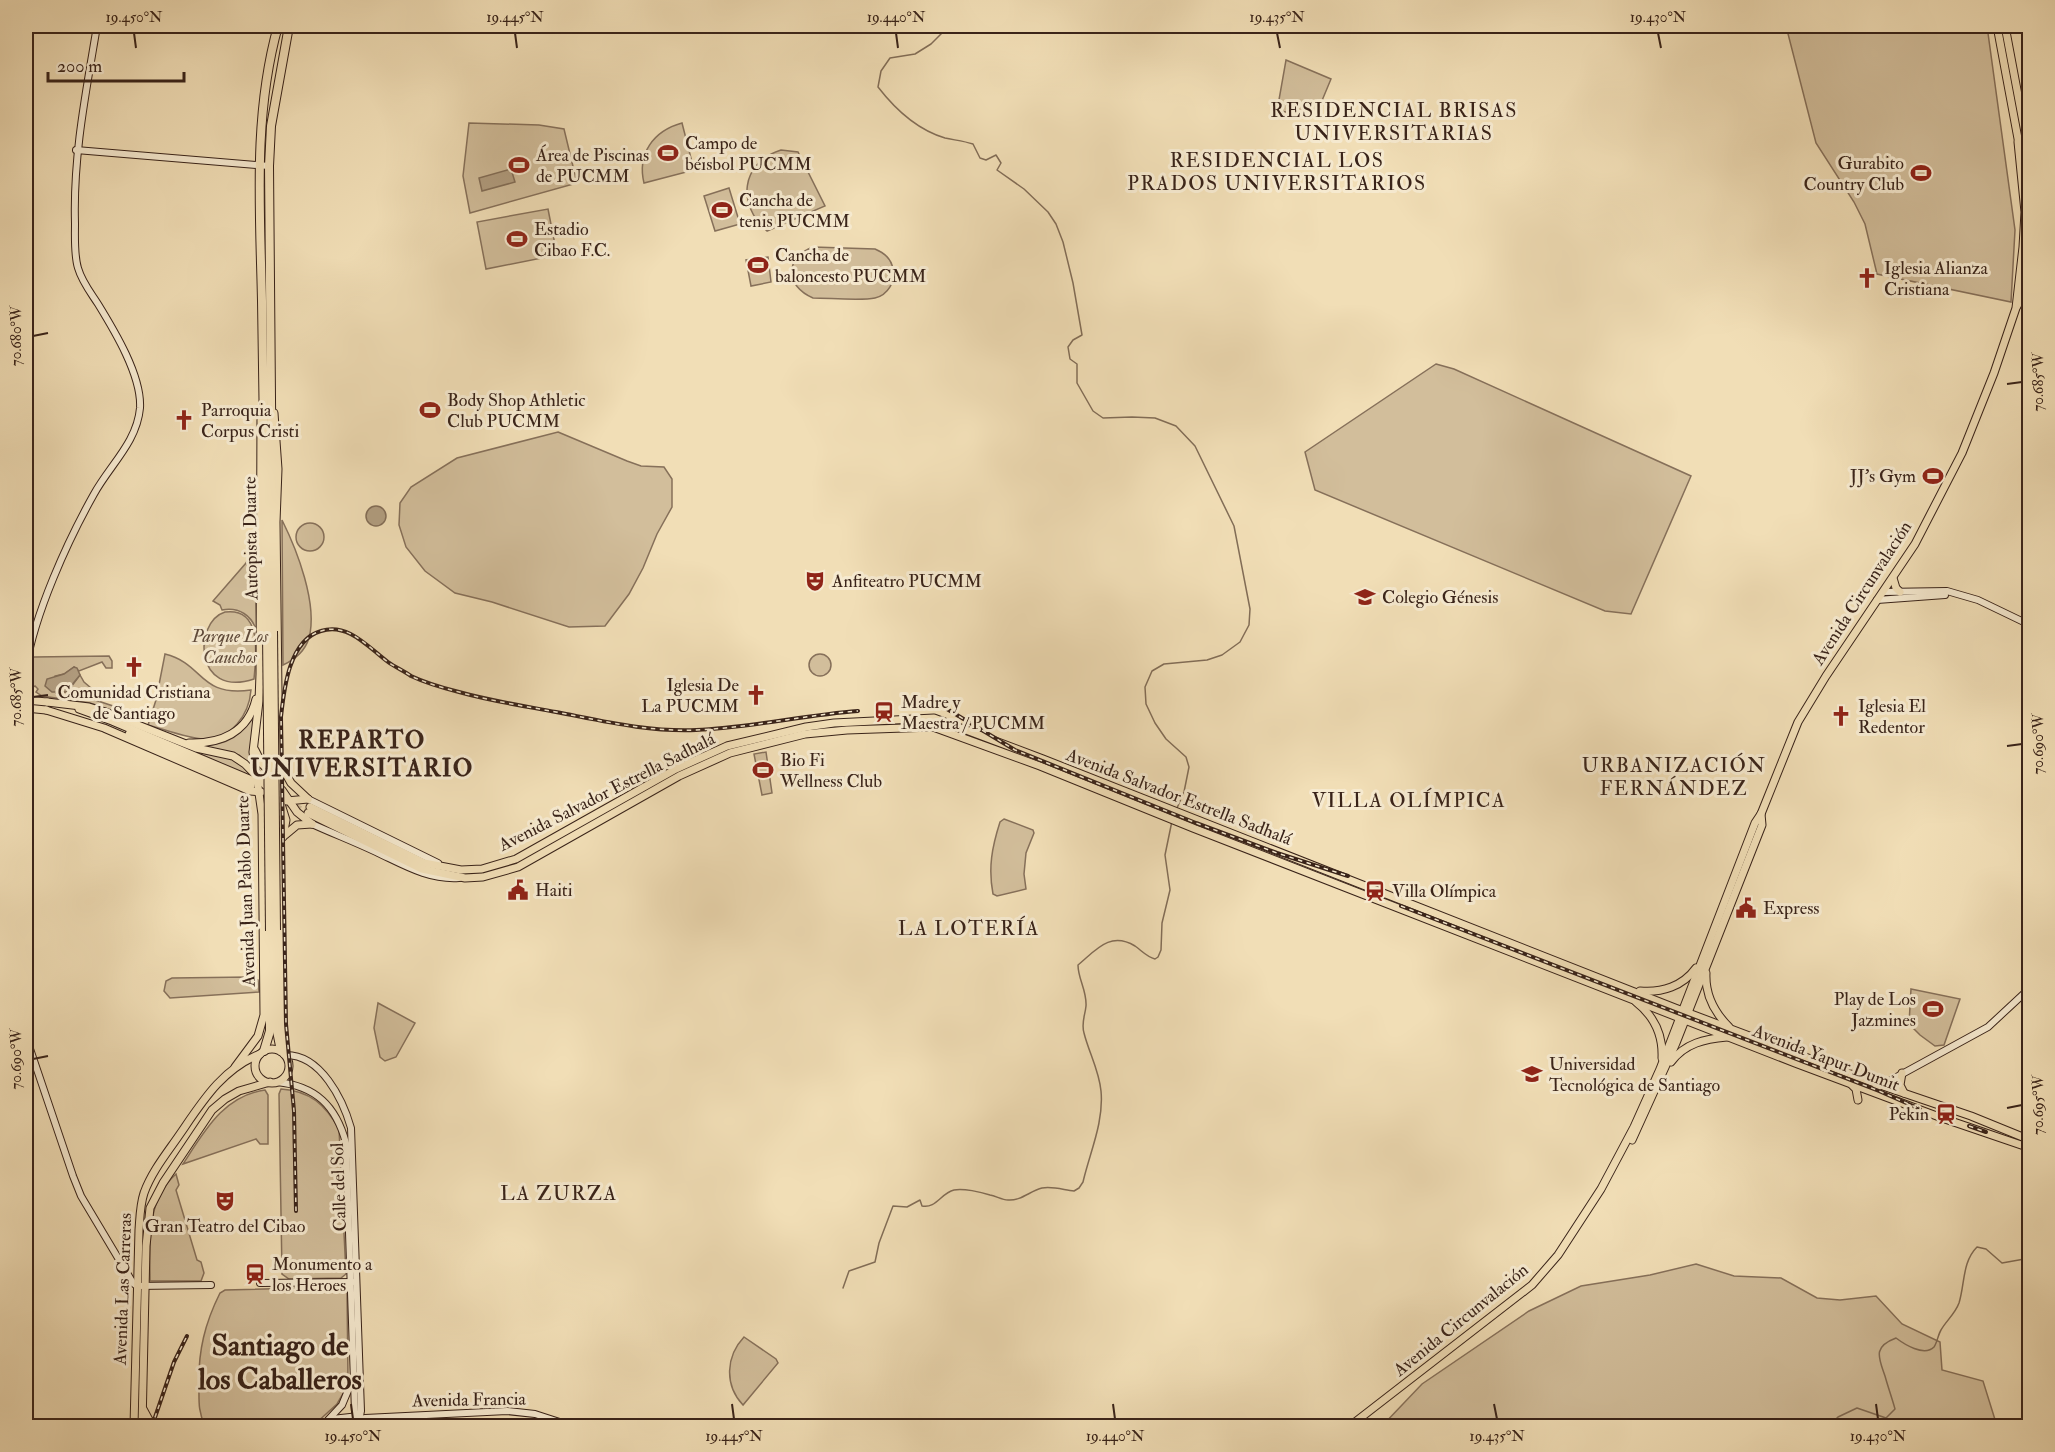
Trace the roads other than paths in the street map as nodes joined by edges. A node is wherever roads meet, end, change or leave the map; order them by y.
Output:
1 (97, 26) edge
2 (278, 26) edge
3 (289, 26) edge
4 (1997, 26) edge
5 (2005, 26) edge
6 (2026, 138) junction
7 (2018, 142) junction
8 (2030, 147) edge
9 (76, 150) junction
10 (2030, 159) edge
11 (259, 165) junction
12 (269, 166) junction
13 (2030, 212) edge
14 (2030, 241) edge
15 (2030, 274) edge
16 (2030, 288) edge
17 (2023, 295) junction
18 (2016, 308) junction
19 (263, 360) junction
20 (272, 392) junction
21 (256, 482) dead end
22 (259, 515) junction
23 (259, 530) junction
24 (255, 540) dead end
25 (1893, 578) junction
26 (1883, 592) junction
27 (1900, 592) junction
28 (1954, 593) junction
29 (1877, 600) junction
30 (2030, 624) edge
31 (270, 632) junction
32 (256, 646) dead end
33 (259, 657) junction
34 (26, 666) edge
35 (260, 674) junction
36 (26, 700) edge
37 (46, 706) junction
38 (26, 708) edge
39 (253, 742) junction
40 (184, 743) junction
41 (280, 757) junction
42 (262, 764) junction
43 (253, 780) junction
44 (278, 784) junction
45 (242, 788) junction
46 (269, 789) junction
47 (259, 792) junction
48 (289, 801) junction
49 (280, 804) junction
50 (309, 806) junction
51 (264, 814) junction
52 (280, 815) junction
53 (312, 824) junction
54 (282, 839) junction
55 (279, 848) junction
56 (461, 870) junction
57 (465, 878) junction
58 (1704, 962) junction
59 (2030, 988) edge
60 (1630, 994) junction
61 (1684, 1015) junction
62 (270, 1026) junction
63 (1731, 1029) junction
64 (26, 1037) edge
65 (1731, 1037) junction
66 (262, 1053) junction
67 (283, 1053) junction
68 (235, 1067) junction
69 (1662, 1070) junction
70 (1902, 1073) junction
71 (273, 1082) junction
72 (1850, 1083) junction
73 (1880, 1085) junction
74 (1870, 1091) junction
75 (1904, 1093) junction
76 (1858, 1100) dead end
77 (2030, 1140) edge
78 (2030, 1148) edge
79 (351, 1180) junction
80 (353, 1282) junction
81 (260, 1283) dead end
82 (211, 1285) dead end
83 (141, 1286) junction
84 (354, 1375) junction
85 (143, 1408) junction
86 (359, 1420) edge
87 (329, 1423) edge
88 (134, 1426) edge
89 (142, 1426) edge
90 (155, 1426) edge
91 (319, 1426) edge
92 (572, 1426) edge
93 (1350, 1426) edge

1 - 9 main road
2 - 11 highway, Autopista Duarte
3 - 12 highway, Autopista Duarte
4 - 7 main road
5 - 6 main road
6 - 8 main road
6 - 10 main road
7 - 13 main road
7 - 18 main road, Avenida Circunvalación
9 - 11 main road
9 - 34 main road
11 - 12 main road
11 - 19 highway, Autopista Duarte
12 - 20 highway, Autopista Duarte
14 - 18 main road
15 - 17 main road
16 - 17 main road
17 - 18 main road
18 - 25 main road, Avenida Circunvalación
19 - 22 main road, Avenida Juan Pablo Duarte
19 - 31 highway, Autopista Duarte
20 - 31 highway, Autopista Duarte
20 - 41 main road, Autopista Duarte
21 - 22 main road
22 - 23 main road, Avenida Juan Pablo Duarte
23 - 24 main road
23 - 33 main road, Avenida Juan Pablo Duarte
25 - 26 main road, Avenida Circunvalación
25 - 27 main road
26 - 27 main road
26 - 29 main road, Avenida Circunvalación
27 - 28 main road
28 - 29 main road
28 - 30 main road
29 - 58 main road, Avenida Circunvalación
31 - 62 highway, Autopista Duarte, bridge
32 - 33 main road
33 - 35 main road, Avenida Juan Pablo Duarte
35 - 39 main road, Avenida Juan Pablo Duarte
35 - 40 main road
36 - 37 main road
37 - 38 main road
37 - 40 main road
37 - 43 main road
37 - 45 main road
39 - 42 main road
39 - 43 main road, Avenida Juan Pablo Duarte
40 - 43 main road
41 - 42 main road
41 - 44 main road, Avenida Juan Pablo Duarte
41 - 50 main road
42 - 44 main road
43 - 46 main road
43 - 47 main road, Avenida Juan Pablo Duarte
44 - 46 main road
44 - 48 main road
44 - 49 main road, Avenida Juan Pablo Duarte
45 - 47 main road
45 - 51 main road
46 - 47 main road
46 - 49 main road
47 - 51 main road, Avenida Juan Pablo Duarte
48 - 49 main road
48 - 50 main road
48 - 53 main road
49 - 51 main road
49 - 52 main road, Avenida Juan Pablo Duarte
49 - 54 main road
50 - 56 main road, Avenida Salvador Estrella Sadhalá
50 - 56 main road, Avenida Salvador Estrella Sadhalá
50 - 57 main road, Avenida Salvador Estrella Sadhalá
51 - 52 main road
51 - 62 main road, Avenida Juan Pablo Duarte
52 - 55 main road, Avenida Juan Pablo Duarte
53 - 54 main road
53 - 57 main road, Avenida Salvador Estrella Sadhalá
54 - 55 main road
55 - 67 main road, Avenida Juan Pablo Duarte
56 - 60 main road, Avenida Salvador Estrella Sadhalá
57 - 60 main road, Avenida Salvador Estrella Sadhalá
58 - 60 main road
58 - 61 main road, Avenida Circunvalación
58 - 63 main road
59 - 70 main road
60 - 61 main road, Avenida Salvador Estrella Sadhalá
60 - 69 main road
61 - 63 main road, Avenida Yapur Dumit
61 - 65 main road, Avenida Yapur Dumit
61 - 69 main road, Avenida Circunvalación
62 - 66 highway, Autopista Duarte
62 - 67 highway, Autopista Duarte
62 - 68 main road
63 - 73 main road, Avenida Yapur Dumit
64 - 83 main road
65 - 69 main road
65 - 72 main road, Avenida Yapur Dumit
66 - 67 main road
66 - 68 main road, Avenida Las Carreras
66 - 71 main road
67 - 71 main road
67 - 79 main road, Calle del Sol
68 - 83 main road, Avenida Las Carreras
69 - 93 main road, Avenida Circunvalación
70 - 73 main road
70 - 75 main road
71 - 79 main road, Calle del Sol
71 - 83 main road, Avenida Las Carreras
72 - 74 main road, Avenida Yapur Dumit
72 - 76 main road
73 - 74 main road
73 - 75 main road, Avenida Yapur Dumit
74 - 78 main road, Avenida Yapur Dumit
75 - 77 main road, Avenida Yapur Dumit
79 - 80 main road, Calle del Sol
80 - 81 main road
80 - 84 main road, Calle del Sol
80 - 86 main road, Calle del Sol
82 - 83 main road
83 - 85 main road, Avenida Las Carreras
83 - 88 main road, Avenida Las Carreras
84 - 86 main road, Calle del Sol
84 - 87 main road
85 - 89 main road, Avenida Las Carreras
85 - 90 main road
86 - 87 main road, Avenida Francia
86 - 92 main road, Avenida Francia
87 - 91 main road, Avenida Francia

